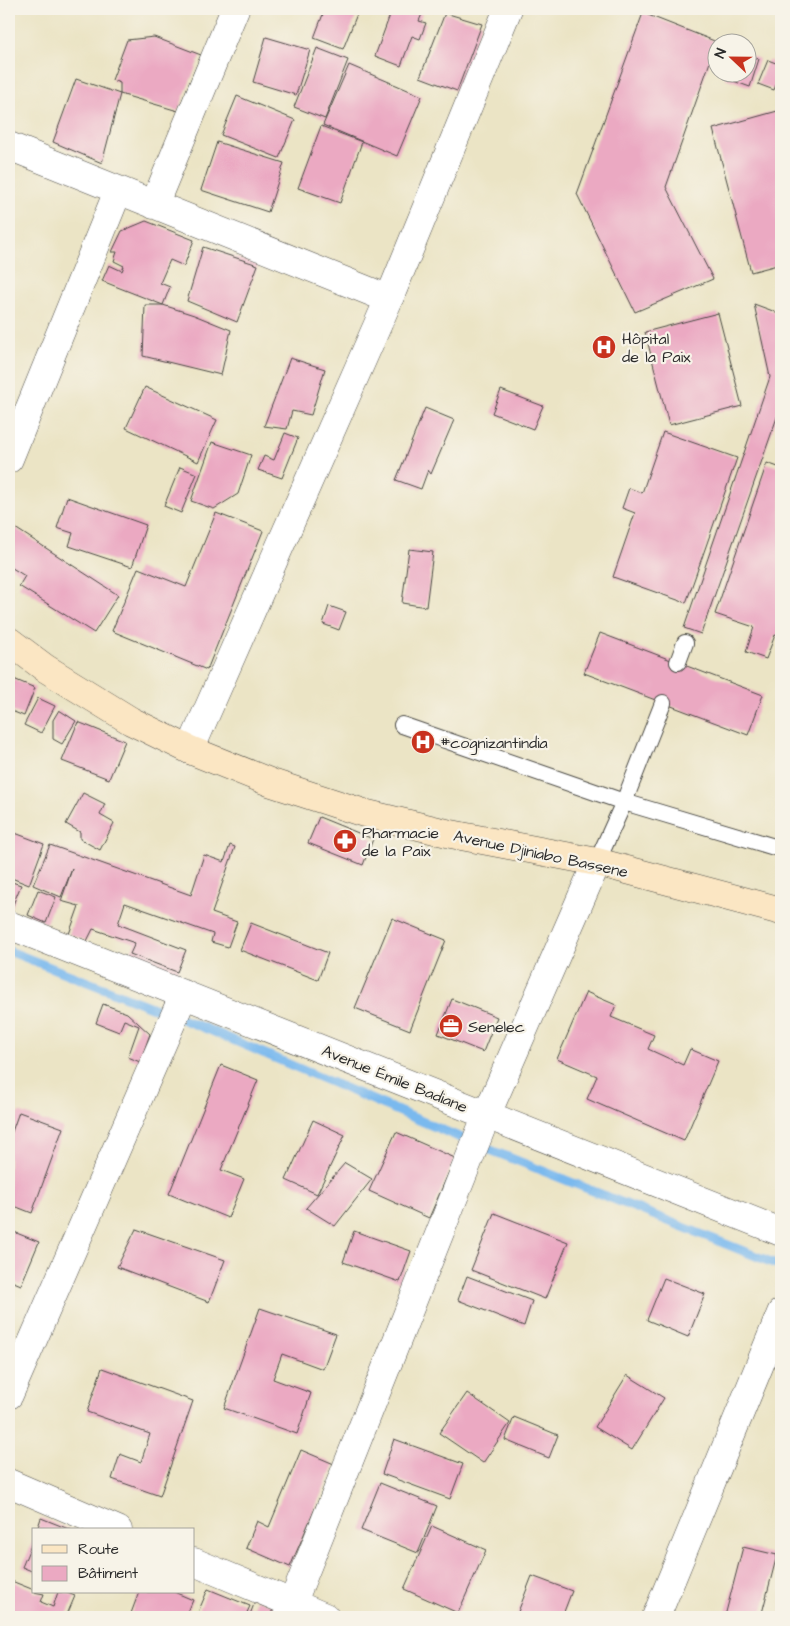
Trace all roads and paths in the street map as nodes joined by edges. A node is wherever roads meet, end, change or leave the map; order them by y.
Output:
1 (235, 9) edge
2 (508, 9) edge
3 (9, 146) edge
4 (118, 191) junction
5 (154, 205) junction
6 (389, 299) junction
7 (9, 459) edge
8 (9, 641) edge
9 (685, 642) dead end
10 (678, 662) dead end
11 (663, 702) dead end
12 (402, 725) dead end
13 (190, 750) junction
14 (624, 802) junction
15 (781, 849) edge
16 (597, 862) junction
17 (781, 911) edge
18 (9, 925) edge
19 (184, 994) junction
20 (487, 1114) junction
21 (781, 1232) edge
22 (781, 1313) edge
23 (9, 1395) edge
24 (9, 1483) edge
25 (113, 1528) edge
26 (195, 1563) edge
27 (290, 1611) edge
28 (325, 1617) edge
29 (656, 1617) edge

1 - 5 street
2 - 6 street
3 - 4 street
4 - 5 street
4 - 7 street
5 - 6 street
6 - 13 street
8 - 13 main road, Avenue Djiniabo Bassene
9 - 10 lane
11 - 14 lane
12 - 14 lane
13 - 16 main road, Avenue Djiniabo Bassene
14 - 15 lane
14 - 16 lane
16 - 17 main road, Avenue Djiniabo Bassene
16 - 20 street
18 - 19 street, Avenue Émile Badiane
19 - 20 street, Avenue Émile Badiane
19 - 23 street
20 - 21 street, Avenue Émile Badiane
20 - 27 street
22 - 29 street
24 - 25 street
26 - 27 street
27 - 28 street

